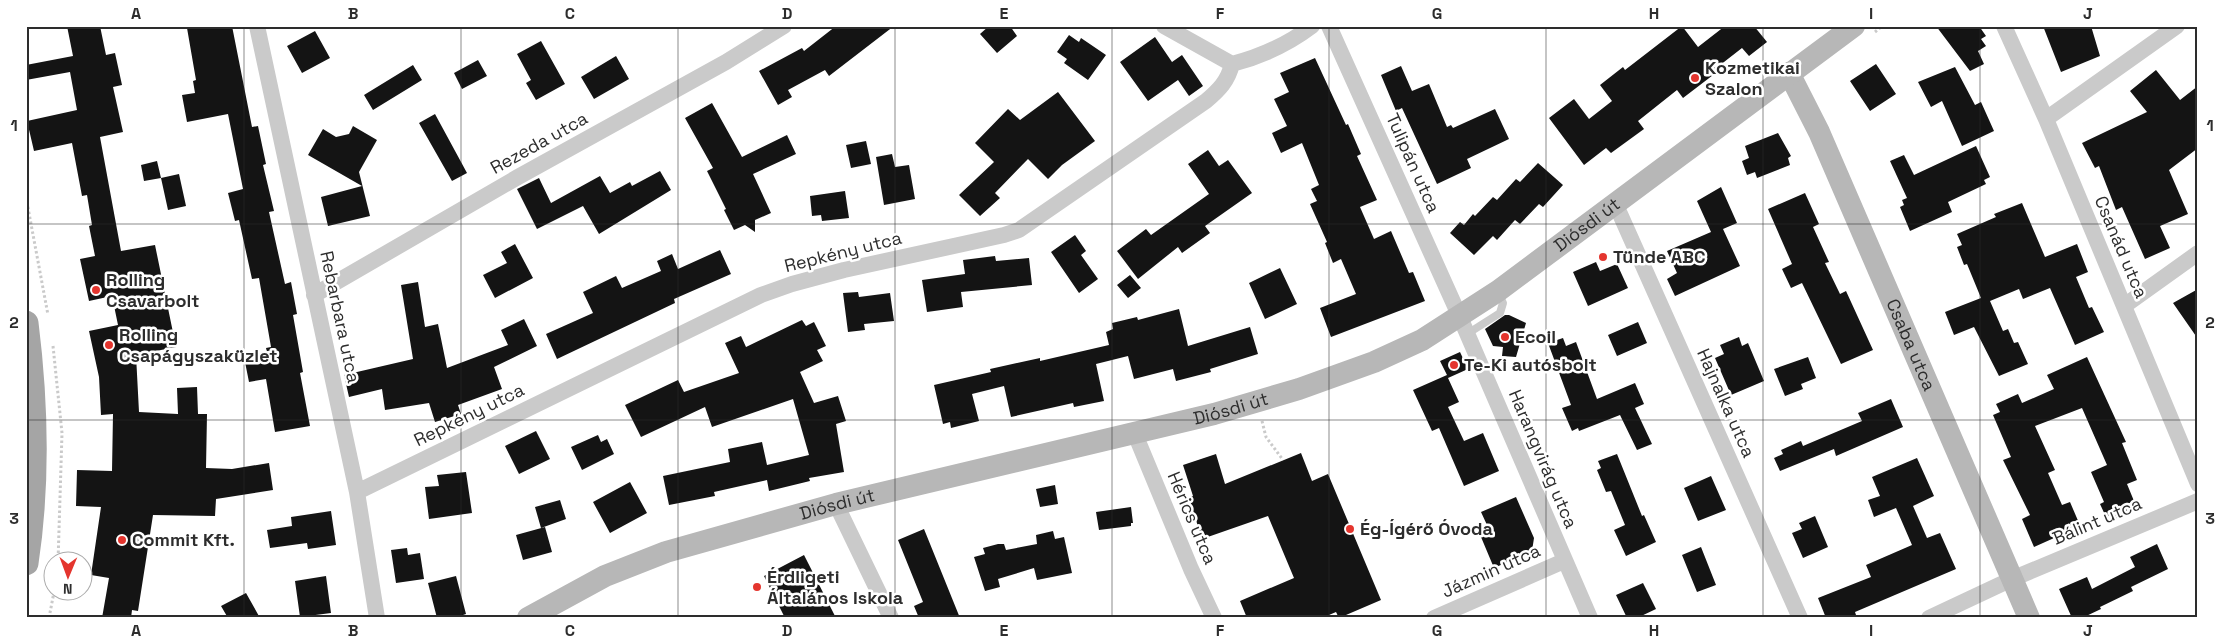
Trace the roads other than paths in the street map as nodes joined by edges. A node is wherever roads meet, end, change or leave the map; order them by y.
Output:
1 (257, 26) edge
2 (784, 26) edge
3 (1164, 26) edge
4 (1312, 26) edge
5 (1329, 26) edge
6 (1854, 26) edge
7 (2004, 26) edge
8 (2177, 26) edge
9 (1232, 64) junction
10 (1789, 73) junction
11 (2046, 119) junction
12 (1616, 205) junction
13 (2198, 253) edge
14 (314, 295) junction
15 (2124, 306) junction
16 (26, 323) edge
17 (1463, 325) junction
18 (1135, 434) junction
19 (2198, 484) edge
20 (357, 492) junction
21 (2198, 501) edge
22 (836, 504) junction
23 (1564, 561) junction
24 (26, 563) edge
25 (2012, 579) junction
26 (377, 618) edge
27 (528, 618) edge
28 (890, 618) edge
29 (1214, 618) edge
30 (1434, 618) edge
31 (1590, 618) edge
32 (1800, 618) edge
33 (1929, 618) edge
34 (2029, 618) edge

1 - 14 street, Rebarbara utca
2 - 14 street, Rezeda utca
3 - 9 street
4 - 9 street
5 - 17 street, Tulipán utca
6 - 10 main road, Diósdi út
7 - 11 street, Csanád utca
8 - 11 street
9 - 20 street, Repkény utca
10 - 12 main road, Diósdi út
10 - 25 main road, Csaba utca
11 - 15 street, Csanád utca
12 - 17 main road, Diósdi út
12 - 32 street, Hajnalka utca
13 - 15 street
14 - 20 street, Rebarbara utca
15 - 19 street, Csanád utca
16 - 24 main road
17 - 18 main road, Diósdi út
17 - 23 street, Harangvirág utca
18 - 22 main road, Diósdi út
18 - 29 street, Hérics utca
20 - 26 street, Rebarbara utca
21 - 25 street, Bálint utca
22 - 27 main road, Diósdi út
22 - 28 street
23 - 30 street, Jázmin utca
23 - 31 street, Harangvirág utca
25 - 33 street, Bálint utca
25 - 34 main road, Csaba utca

